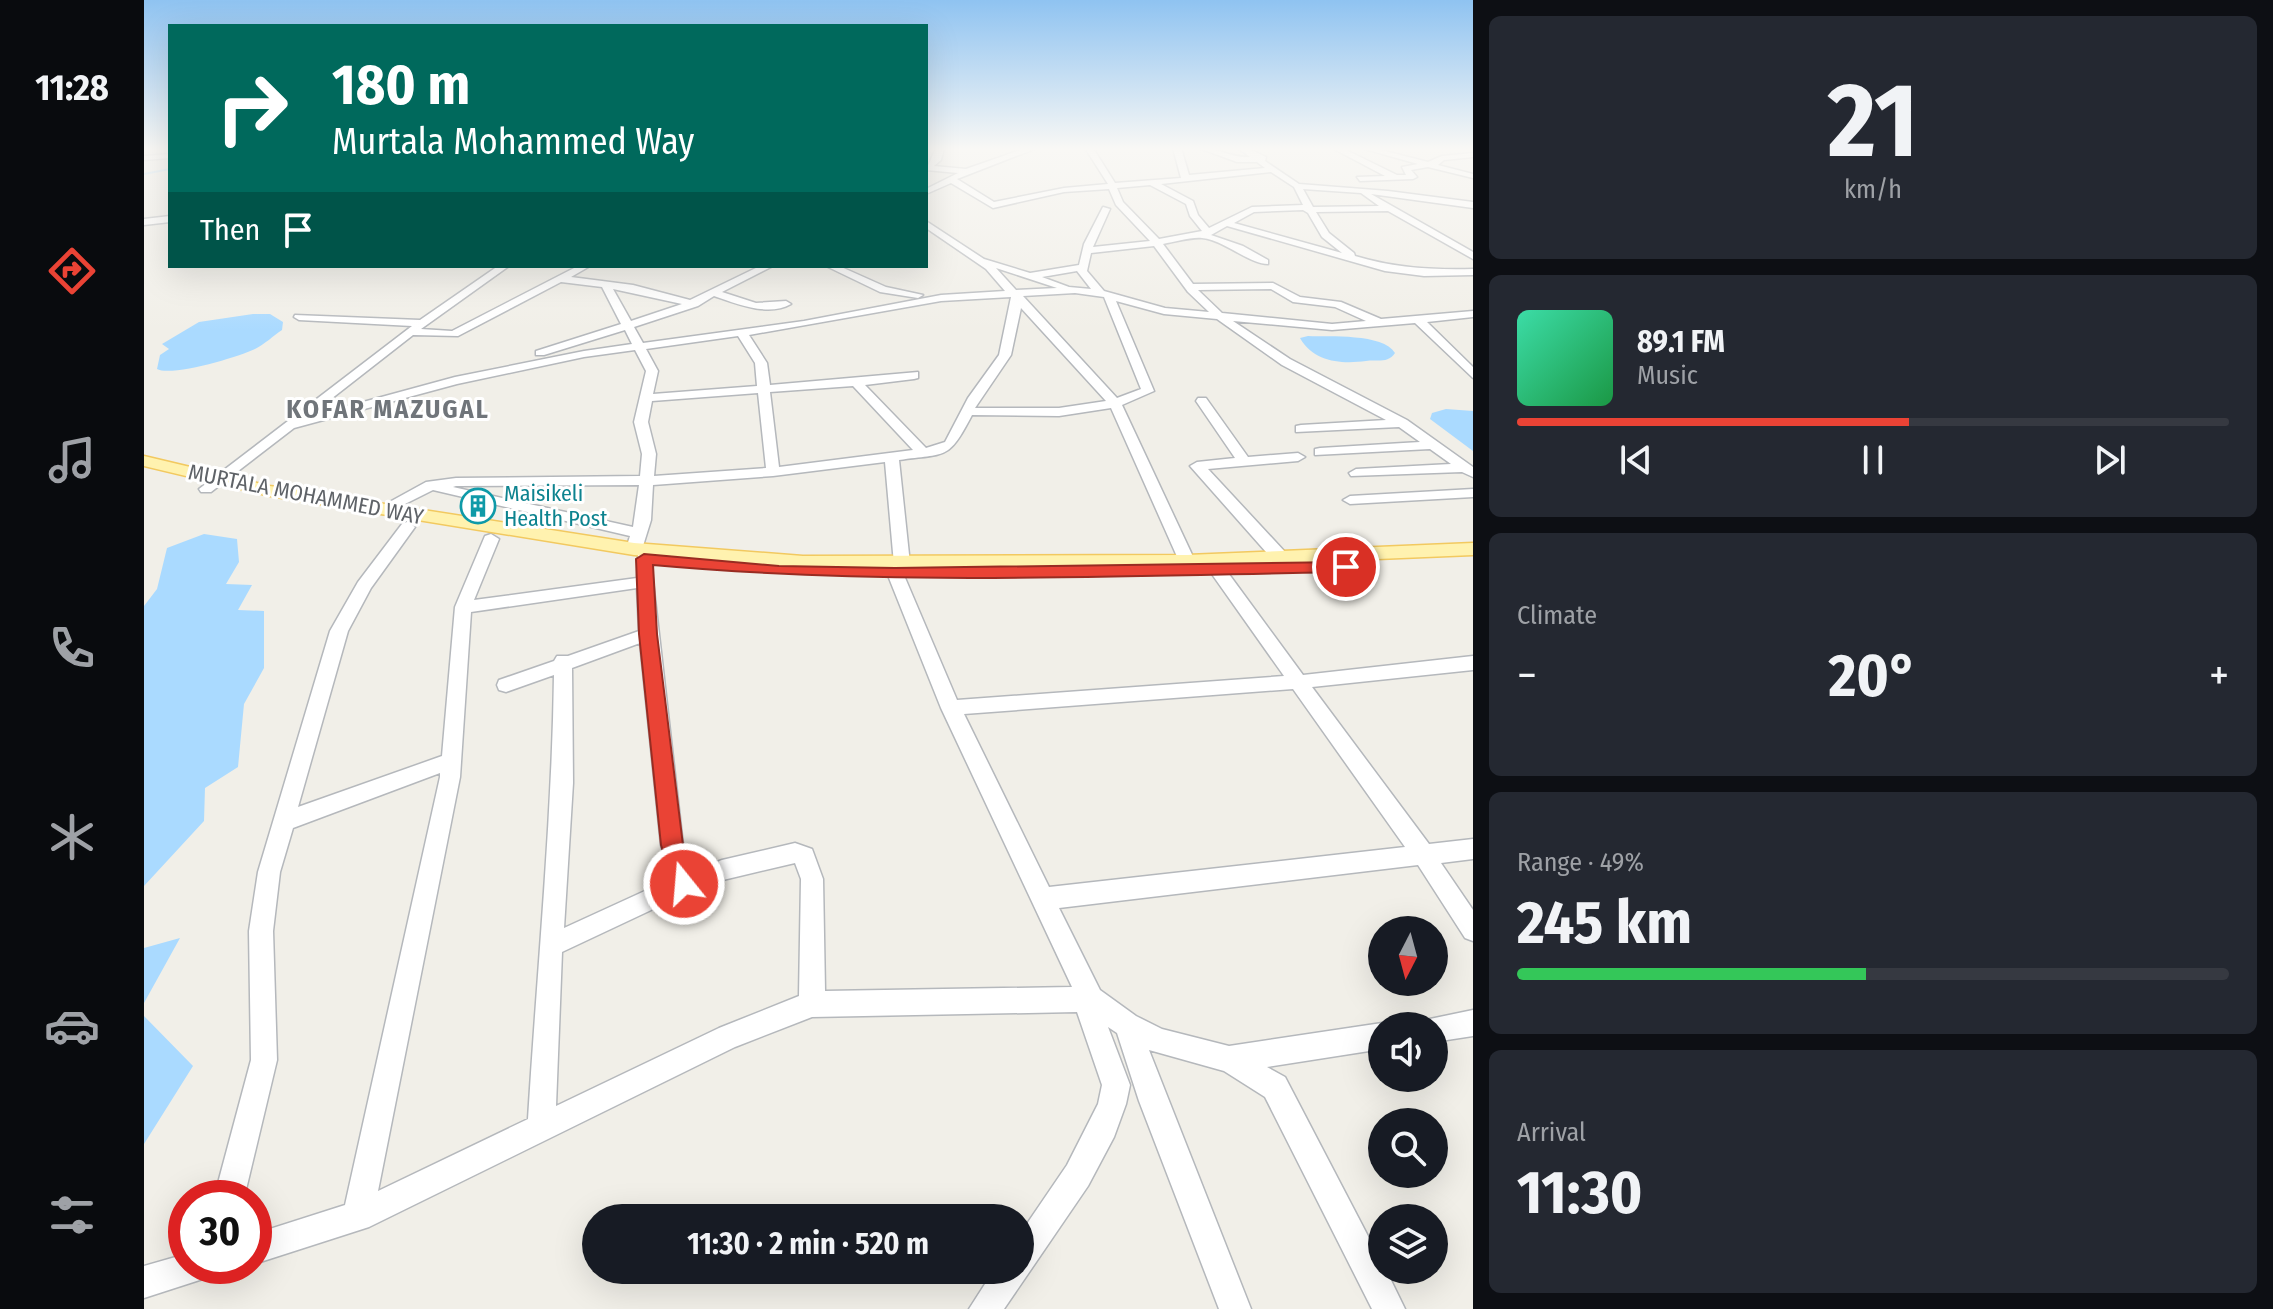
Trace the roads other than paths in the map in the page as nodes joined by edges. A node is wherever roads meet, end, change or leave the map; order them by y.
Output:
1 (1106, 209) dead end
2 (1125, 209) edge
3 (1192, 209) edge
4 (1277, 209) edge
5 (1308, 209) edge
6 (1390, 209) edge
7 (168, 219) edge
8 (144, 222) edge
9 (1229, 224) junction
10 (928, 225) edge
11 (1205, 234) junction
12 (1157, 243) junction
13 (1298, 245) junction
14 (1088, 250) junction
15 (1246, 251) junction
16 (1471, 252) edge
17 (980, 260) junction
18 (1360, 261) junction
19 (1265, 262) dead end
20 (1082, 267) junction
21 (501, 268) edge
22 (581, 268) edge
23 (764, 268) edge
24 (835, 268) edge
25 (1473, 272) edge
26 (1029, 275) junction
27 (558, 279) junction
28 (606, 285) junction
29 (1190, 287) junction
30 (1075, 290) junction
31 (714, 293) junction
32 (1017, 295) junction
33 (1104, 295) junction
34 (941, 298) junction
35 (694, 304) junction
36 (786, 304) dead end
37 (1473, 314) edge
38 (1219, 316) junction
39 (299, 317) dead end
40 (1418, 319) junction
41 (422, 323) junction
42 (630, 323) junction
43 (1383, 324) junction
44 (410, 332) junction
45 (741, 332) junction
46 (640, 345) junction
47 (1473, 374) edge
48 (914, 375) dead end
49 (455, 381) junction
50 (856, 382) junction
51 (764, 386) junction
52 (646, 398) junction
53 (1202, 401) dead end
54 (1116, 405) junction
55 (967, 411) junction
56 (1402, 423) junction
57 (289, 425) junction
58 (1301, 429) dead end
59 (1429, 445) junction
60 (1320, 452) dead end
61 (924, 454) junction
62 (1298, 457) dead end
63 (892, 459) junction
64 (144, 461) edge
65 (1244, 461) junction
66 (1468, 471) edge
67 (144, 472) edge
68 (773, 472) junction
69 (1356, 473) dead end
70 (647, 480) junction
71 (213, 485) junction
72 (431, 485) junction
73 (1473, 493) edge
74 (1350, 500) dead end
75 (382, 510) junction
76 (407, 527) junction
77 (491, 539) junction
78 (639, 547) junction
79 (1473, 549) edge
80 (1280, 557) junction
81 (1187, 561) junction
82 (1473, 562) edge
83 (899, 569) junction
84 (1217, 570) junction
85 (645, 582) junction
86 (463, 607) junction
87 (648, 634) junction
88 (563, 661) junction
89 (1473, 663) edge
90 (1298, 682) junction
91 (506, 685) dead end
92 (951, 708) junction
93 (451, 761) junction
94 (286, 821) junction
95 (1473, 849) edge
96 (1423, 854) junction
97 (684, 884) junction
98 (1041, 899) junction
99 (1473, 930) edge
100 (550, 946) junction
101 (1088, 999) junction
102 (812, 1004) junction
103 (1473, 1023) edge
104 (1127, 1025) junction
105 (1448, 1027) edge
106 (1368, 1038) edge
107 (1229, 1059) junction
108 (541, 1128) junction
109 (234, 1180) edge
110 (358, 1216) junction
111 (1034, 1240) edge
112 (272, 1243) edge
113 (168, 1275) edge
114 (144, 1282) edge
115 (1003, 1284) edge
116 (985, 1309) edge
117 (1235, 1309) edge
118 (1389, 1309) edge

1 - 14 street
2 - 12 street
3 - 11 street
4 - 9 street
5 - 18 street
6 - 16 street
7 - 8 street
9 - 11 street
9 - 13 street
10 - 17 street
11 - 12 street
11 - 15 street
12 - 14 street
12 - 29 street
13 - 15 street
13 - 18 street
14 - 20 street
15 - 19 street
17 - 26 street
17 - 32 street
18 - 25 street
20 - 26 street
20 - 33 street
21 - 41 street
22 - 27 street
23 - 31 street
24 - 34 street
26 - 30 street
27 - 28 street
27 - 44 street
28 - 35 street
28 - 42 street
29 - 38 street
29 - 43 street
30 - 32 street
30 - 33 street
31 - 35 street
31 - 36 street
32 - 34 street
32 - 54 street
32 - 55 street
33 - 38 street
33 - 54 street
34 - 45 street
35 - 42 street
37 - 40 street
38 - 43 street
38 - 56 street
39 - 41 street
40 - 43 street
40 - 47 street
41 - 44 street
42 - 46 street
42 - 49 street
44 - 57 street
45 - 46 street
45 - 51 street
46 - 49 street
46 - 52 street
48 - 50 street
49 - 57 street
50 - 51 street
50 - 61 street
51 - 52 street
51 - 68 street
52 - 70 street
53 - 65 street
54 - 55 street
54 - 81 street
55 - 61 street
56 - 58 street
56 - 59 street
57 - 71 street
59 - 60 street
59 - 66 street
61 - 63 street
62 - 65 street
63 - 68 street
63 - 83 street
64 - 71 main road, MURTALA MOHAMMED WAY
65 - 80 street
66 - 69 street
67 - 71 main road, MURTALA MOHAMMED WAY
68 - 70 street
70 - 72 street
70 - 78 street
71 - 75 main road, MURTALA MOHAMMED WAY
71 - 76 main road, MURTALA MOHAMMED WAY
72 - 75 street
72 - 78 street
73 - 74 street
75 - 78 main road, MURTALA MOHAMMED WAY
76 - 77 main road, MURTALA MOHAMMED WAY
76 - 94 street
77 - 78 main road, MURTALA MOHAMMED WAY
77 - 86 street
78 - 83 main road, MURTALA MOHAMMED WAY
78 - 85 street
79 - 80 main road, MURTALA MOHAMMED WAY
80 - 81 main road, MURTALA MOHAMMED WAY
81 - 83 main road, MURTALA MOHAMMED WAY
82 - 84 main road, MURTALA MOHAMMED WAY
83 - 84 main road, MURTALA MOHAMMED WAY
83 - 92 street
84 - 90 street
85 - 86 street
85 - 87 street
86 - 93 street
87 - 88 street
87 - 97 street
88 - 91 street
88 - 100 street
89 - 90 street
90 - 92 street
90 - 96 street
92 - 98 street
93 - 94 street
93 - 110 street
94 - 109 street
95 - 96 street
96 - 98 street
96 - 99 street
97 - 100 street
97 - 102 street
98 - 101 street
100 - 108 street
101 - 102 street
101 - 104 street
101 - 111 street
102 - 108 street
103 - 105 street
104 - 107 street
104 - 117 street
106 - 107 street
107 - 118 street
108 - 110 street
110 - 112 street
113 - 114 street
115 - 116 street

